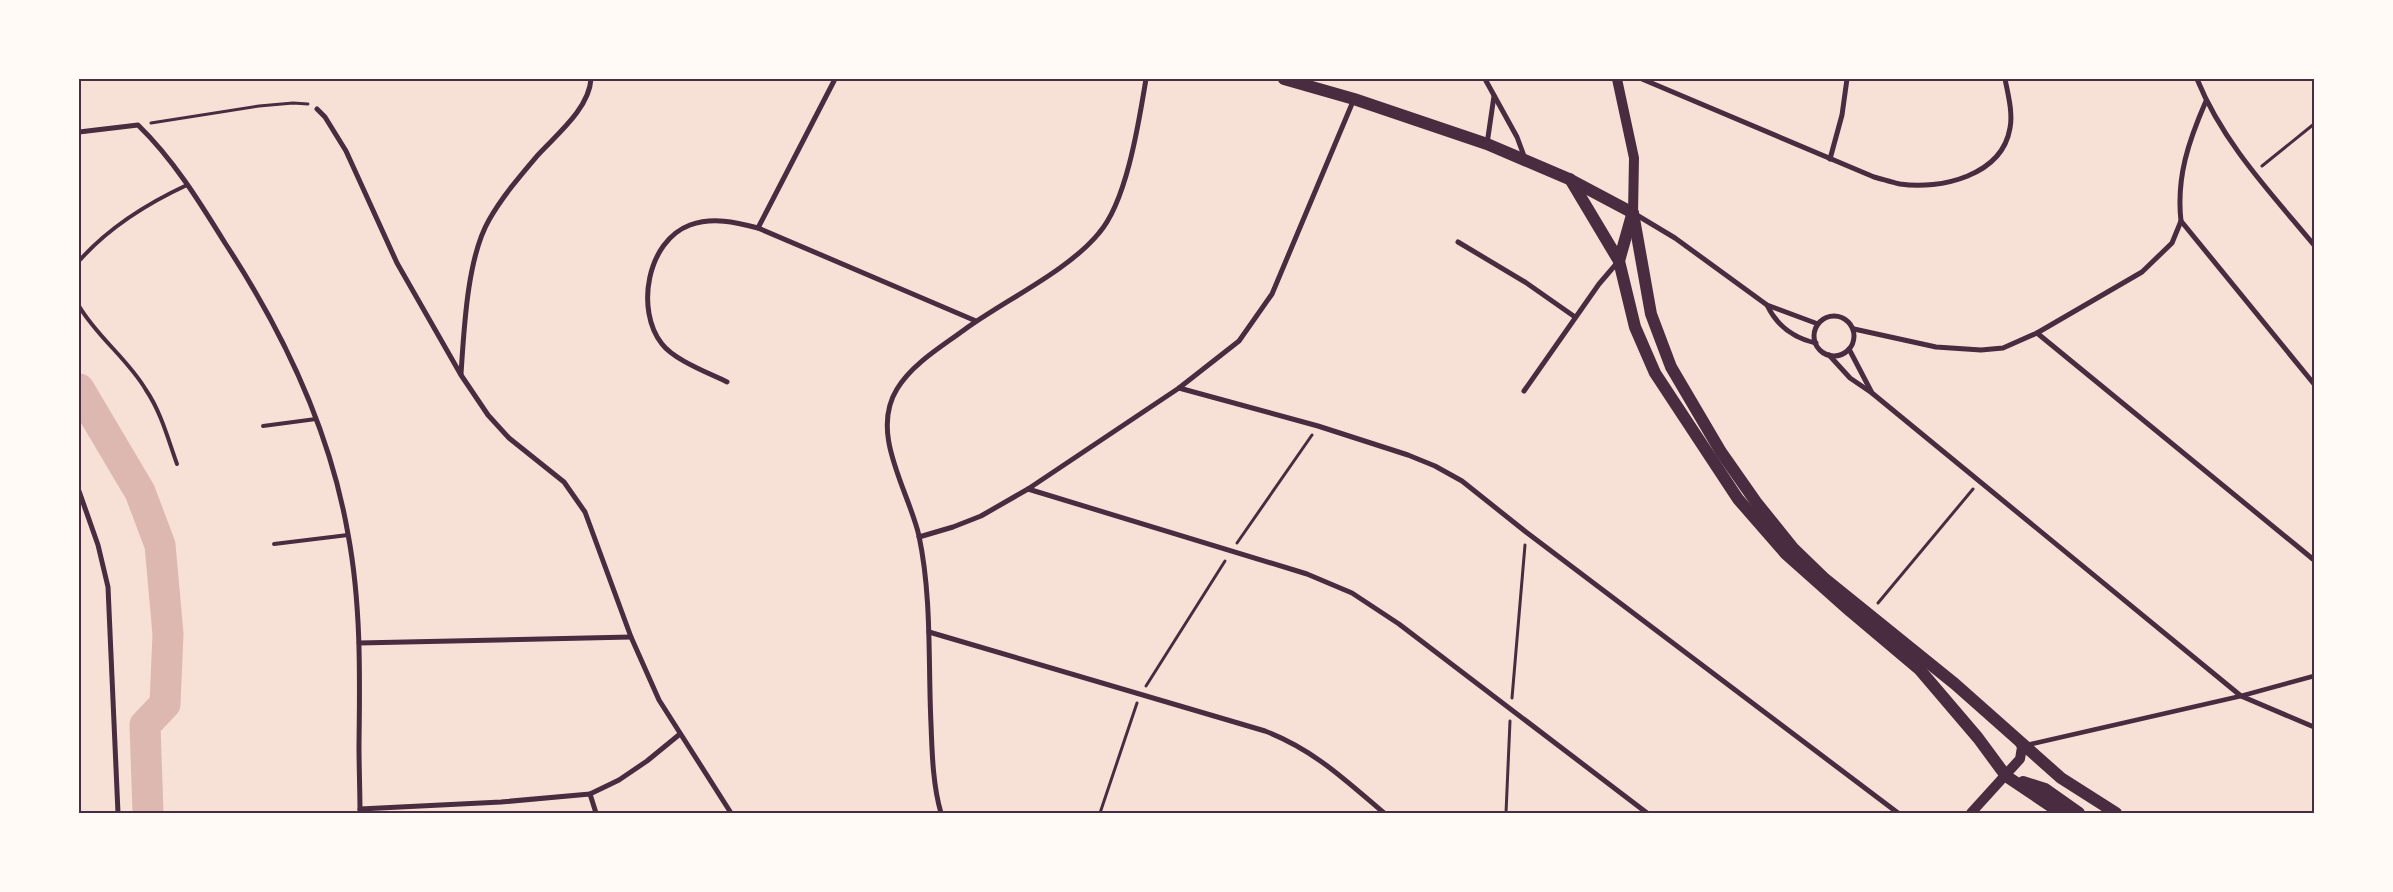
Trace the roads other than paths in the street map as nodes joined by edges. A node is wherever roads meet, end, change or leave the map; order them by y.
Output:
1 (591, 79) edge
2 (835, 79) edge
3 (1146, 79) edge
4 (1284, 79) edge
5 (1485, 79) edge
6 (1617, 79) edge
7 (1642, 79) edge
8 (1846, 79) edge
9 (2005, 79) edge
10 (2197, 79) edge
11 (1494, 96) junction
12 (1354, 98) junction
13 (2206, 100) junction
14 (317, 109) road end
15 (79, 132) edge
16 (1487, 144) junction
17 (1524, 158) junction
18 (1830, 159) junction
19 (1569, 179) junction
20 (187, 185) junction
21 (1633, 213) junction
22 (2181, 221) junction
23 (758, 228) junction
24 (1458, 242) dead end
25 (2314, 245) edge
26 (79, 261) edge
27 (1619, 261) junction
28 (1767, 305) junction
29 (79, 306) edge
30 (1576, 317) junction
31 (976, 321) junction
32 (1818, 324) junction
33 (1854, 329) junction
34 (2037, 334) junction
35 (1816, 343) junction
36 (1849, 349) junction
37 (1829, 355) junction
38 (461, 375) junction
39 (728, 382) dead end
40 (2314, 384) edge
41 (1179, 388) junction
42 (1524, 391) dead end
43 (1872, 393) junction
44 (316, 420) junction
45 (263, 426) dead end
46 (177, 464) dead end
47 (1028, 489) junction
48 (79, 491) edge
49 (348, 535) junction
50 (919, 537) junction
51 (274, 544) dead end
52 (2314, 560) edge
53 (929, 632) junction
54 (631, 637) junction
55 (359, 643) junction
56 (2314, 676) edge
57 (2241, 696) junction
58 (2314, 727) edge
59 (680, 734) junction
60 (2022, 742) junction
61 (2006, 776) junction
62 (590, 794) junction
63 (360, 811) edge
64 (118, 813) edge
65 (596, 813) edge
66 (731, 813) edge
67 (942, 813) edge
68 (1384, 813) edge
69 (1647, 813) edge
70 (1898, 813) edge
71 (1971, 813) edge
72 (2061, 813) edge
73 (2079, 813) edge
74 (2116, 813) edge

1 - 38 street
2 - 23 street
3 - 31 street
4 - 12 main road
5 - 11 street
6 - 21 main road
7 - 18 street
8 - 18 street
9 - 18 street
10 - 13 street
11 - 16 street
11 - 17 street
12 - 16 main road
12 - 41 street
13 - 22 street
13 - 25 street
14 - 38 street
15 - 20 street
16 - 17 main road
17 - 19 main road
19 - 21 main road
19 - 27 main road
20 - 26 lane
20 - 44 street
21 - 27 main road
21 - 28 street
21 - 60 main road
22 - 34 street
22 - 40 street
23 - 31 street
23 - 39 street
24 - 30 street
27 - 30 street
27 - 61 main road
28 - 32 street
28 - 35 street
29 - 46 lane
30 - 42 street
31 - 50 street
32 - 33 street
32 - 35 street
33 - 34 street
33 - 36 street
34 - 52 street
35 - 37 street
36 - 37 street
36 - 43 street
37 - 43 street
38 - 54 street
41 - 47 street
41 - 70 street
43 - 57 street
44 - 45 lane
44 - 49 street
47 - 50 street
47 - 69 street
48 - 64 street
49 - 51 lane
49 - 55 street
50 - 53 street
53 - 67 street
53 - 68 street
54 - 55 street
54 - 59 street
55 - 63 street
56 - 57 street
57 - 58 street
57 - 60 street
59 - 62 street
59 - 66 street
60 - 61 main road
60 - 74 main road
61 - 71 main road
61 - 72 main road
61 - 73 main road
62 - 63 street
62 - 65 street

